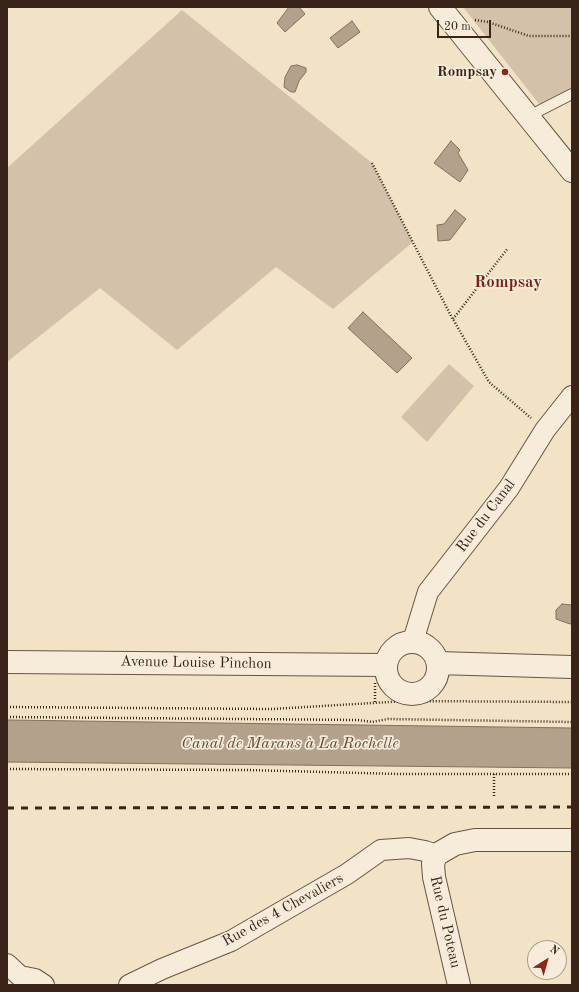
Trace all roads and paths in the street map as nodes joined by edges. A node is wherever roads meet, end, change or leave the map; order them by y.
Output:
1 (440, 7) edge
2 (455, 26) junction
3 (572, 36) edge
4 (572, 94) edge
5 (529, 116) junction
6 (372, 163) dead end
7 (572, 171) edge
8 (508, 248) dead end
9 (453, 320) junction
10 (572, 396) edge
11 (545, 430) junction
12 (413, 642) junction
13 (7, 662) edge
14 (438, 663) junction
15 (385, 665) junction
16 (572, 667) edge
17 (572, 702) edge
18 (7, 707) edge
19 (7, 717) edge
20 (572, 722) edge
21 (7, 769) edge
22 (494, 774) junction
23 (572, 774) edge
24 (494, 797) dead end
25 (572, 840) edge
26 (436, 854) junction
27 (7, 964) edge
28 (44, 985) edge
29 (129, 985) edge
30 (460, 985) edge

1 - 2 street
2 - 3 path
2 - 5 street
4 - 5 lane
5 - 7 street
6 - 9 path
8 - 9 path
9 - 11 path
10 - 11 street, Rue du Canal
11 - 12 street, Rue du Canal
12 - 14 street
12 - 15 street
13 - 15 street, Avenue Louise Pinchon
14 - 15 street
14 - 16 street
17 - 18 path
19 - 20 path
21 - 22 path
22 - 23 path
22 - 24 path
25 - 26 street, Rue du Poteau
26 - 29 street, Rue des 4 Chevaliers
26 - 30 street, Rue du Poteau
27 - 28 street

